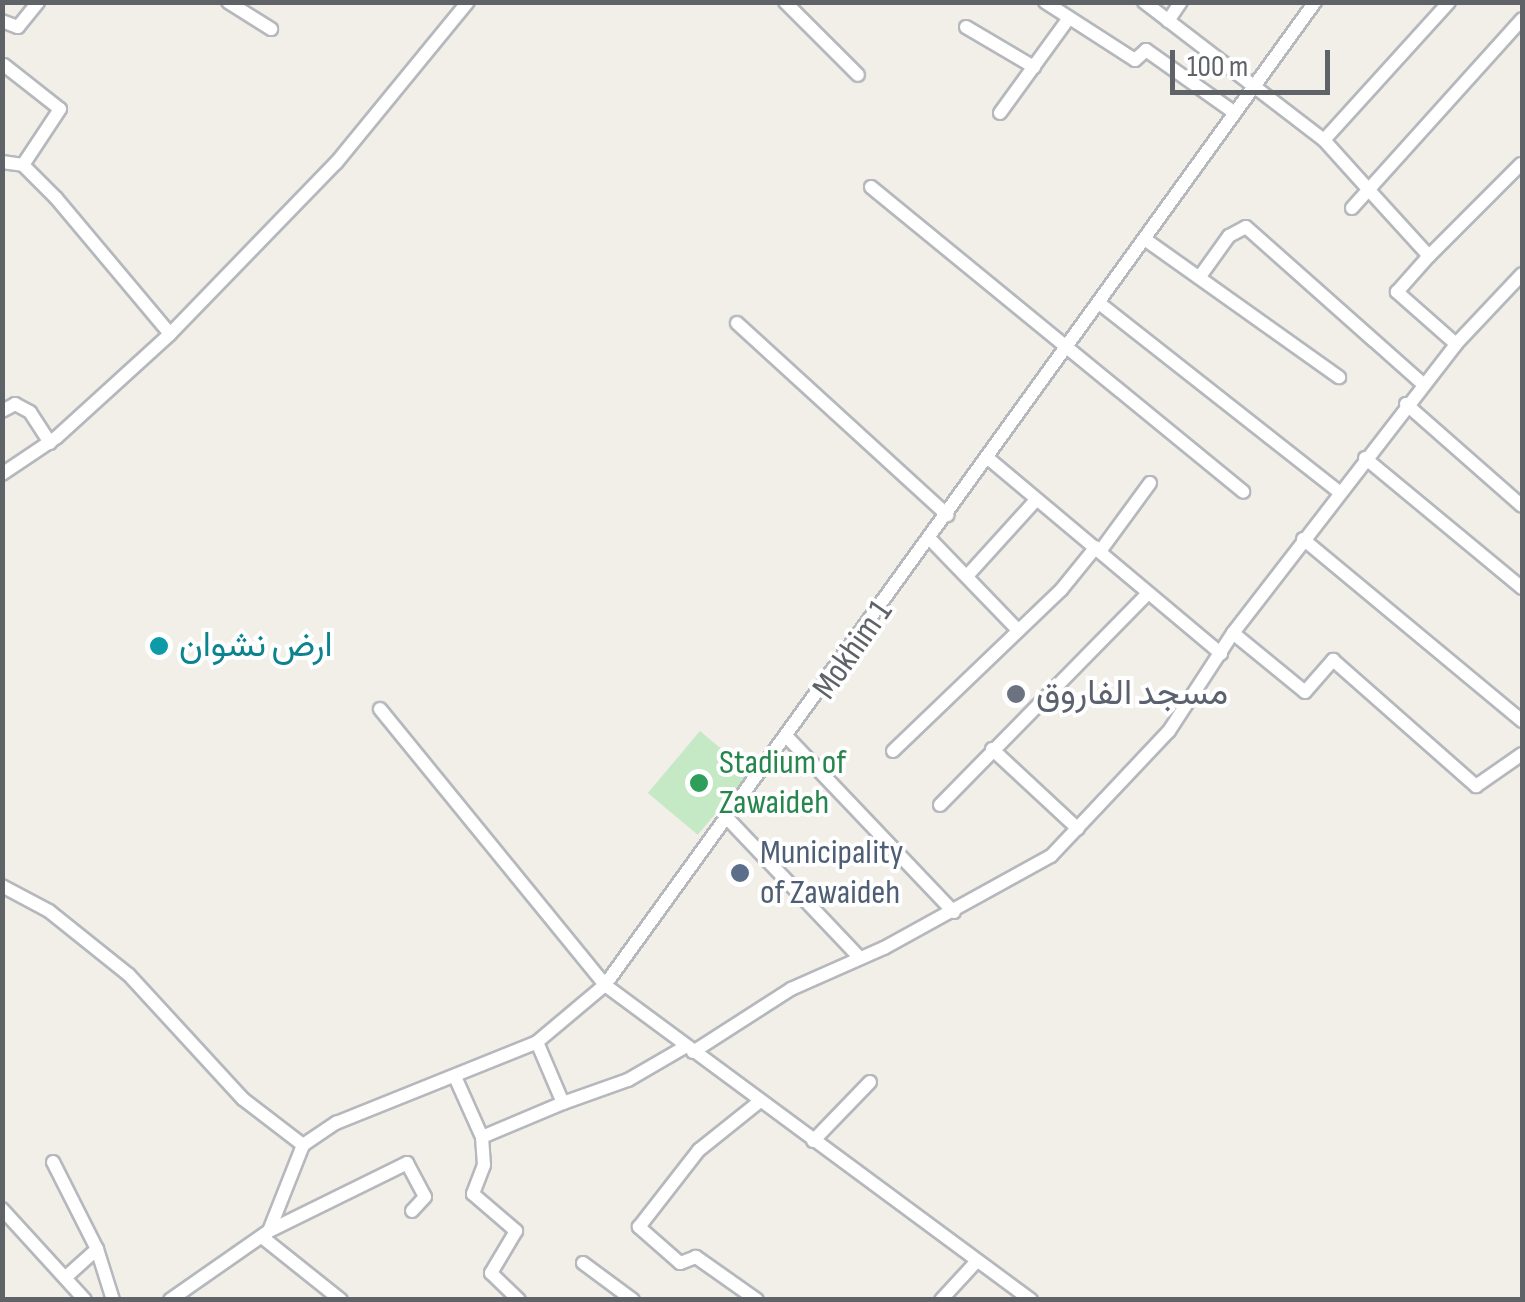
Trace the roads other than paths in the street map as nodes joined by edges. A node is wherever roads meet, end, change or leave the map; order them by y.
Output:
1 (38, 2) edge
2 (228, 2) edge
3 (468, 2) edge
4 (785, 2) edge
5 (1046, 2) edge
6 (1144, 2) edge
7 (1181, 2) edge
8 (1315, 2) edge
9 (1448, 2) edge
10 (1069, 18) junction
11 (1522, 18) edge
12 (2, 21) edge
13 (1168, 21) junction
14 (966, 27) dead end
15 (270, 29) dead end
16 (4, 65) edge
17 (1034, 66) junction
18 (858, 75) dead end
19 (1252, 88) junction
20 (1235, 113) junction
21 (1000, 114) dead end
22 (1324, 140) junction
23 (2, 162) edge
24 (1521, 164) edge
25 (23, 165) junction
26 (871, 187) dead end
27 (1370, 190) junction
28 (1352, 208) dead end
29 (1146, 240) junction
30 (1429, 256) junction
31 (1522, 274) edge
32 (1201, 275) junction
33 (1099, 303) junction
34 (737, 323) dead end
35 (170, 334) junction
36 (1456, 344) junction
37 (1067, 347) junction
38 (1338, 377) dead end
39 (1423, 384) junction
40 (1406, 404) junction
41 (2, 411) edge
42 (50, 443) junction
43 (1365, 458) junction
44 (989, 459) junction
45 (2, 474) edge
46 (1150, 483) dead end
47 (1243, 492) dead end
48 (1339, 492) junction
49 (1036, 500) junction
50 (1522, 506) edge
51 (946, 515) junction
52 (930, 539) junction
53 (1304, 539) junction
54 (1098, 548) junction
55 (968, 576) junction
56 (1522, 588) edge
57 (1148, 593) junction
58 (1018, 630) junction
59 (1233, 633) junction
60 (1221, 654) junction
61 (380, 709) dead end
62 (1522, 721) edge
63 (789, 739) junction
64 (992, 749) junction
65 (893, 751) dead end
66 (1522, 754) edge
67 (940, 805) dead end
68 (730, 821) junction
69 (1078, 829) junction
70 (2, 886) edge
71 (954, 912) junction
72 (860, 958) junction
73 (605, 986) junction
74 (537, 1042) junction
75 (689, 1049) junction
76 (456, 1079) junction
77 (870, 1082) dead end
78 (759, 1102) junction
79 (563, 1103) junction
80 (482, 1137) junction
81 (813, 1142) junction
82 (303, 1145) junction
83 (53, 1162) dead end
84 (2, 1209) edge
85 (412, 1211) dead end
86 (265, 1234) junction
87 (97, 1249) junction
88 (977, 1260) junction
89 (583, 1264) dead end
90 (66, 1277) junction
91 (178, 1298) edge
92 (85, 1300) edge
93 (113, 1300) edge
94 (340, 1300) edge
95 (519, 1300) edge
96 (634, 1300) edge
97 (757, 1300) edge
98 (941, 1300) edge
99 (1031, 1300) edge

1 - 12 street
2 - 15 street
3 - 35 street
4 - 18 street
5 - 10 street
6 - 13 street
7 - 13 street
8 - 19 street, Mokhim 1
9 - 22 street
10 - 17 street
10 - 20 street
11 - 27 street
13 - 19 street
14 - 17 street
16 - 25 street
17 - 21 street
19 - 20 street, Mokhim 1
19 - 22 street
20 - 29 street, Mokhim 1
22 - 27 street
23 - 25 street
24 - 30 street
25 - 35 street
26 - 37 street
27 - 28 street
27 - 30 street
29 - 32 street
29 - 33 street, Mokhim 1
30 - 36 street
31 - 36 street
32 - 38 street
32 - 39 street
33 - 37 street, Mokhim 1
33 - 48 street
34 - 51 street
35 - 42 street
36 - 39 street
37 - 44 street, Mokhim 1
37 - 47 street
39 - 40 street
40 - 43 street
40 - 50 street
41 - 42 street
42 - 45 street
43 - 48 street
43 - 56 street
44 - 49 street
44 - 51 street, Mokhim 1
46 - 54 street
48 - 53 street
49 - 54 street
49 - 55 street
51 - 52 street, Mokhim 1
52 - 55 street
52 - 63 street, Mokhim 1
53 - 59 street
53 - 62 street
54 - 57 street
54 - 58 street
55 - 58 street
57 - 60 street
57 - 64 street
58 - 65 street
59 - 60 street
59 - 66 street
60 - 69 street
61 - 73 street
63 - 68 street, Mokhim 1
63 - 71 street
64 - 67 street
64 - 69 street
68 - 72 street
68 - 73 street, Mokhim 1
69 - 71 street
70 - 82 street
71 - 72 street
72 - 75 street
73 - 74 street, Mokhim 1
73 - 75 street
74 - 76 street, Mokhim 1
74 - 79 street
75 - 78 street
75 - 79 street
76 - 80 street
76 - 82 street, Mokhim 1
77 - 81 street
78 - 81 street
78 - 97 street
79 - 80 street
80 - 95 street
81 - 88 street
82 - 86 street
83 - 87 street
84 - 90 street
85 - 86 street
86 - 91 street
86 - 94 street
87 - 90 street
87 - 93 street
88 - 98 street
88 - 99 street
89 - 96 street
90 - 92 street

